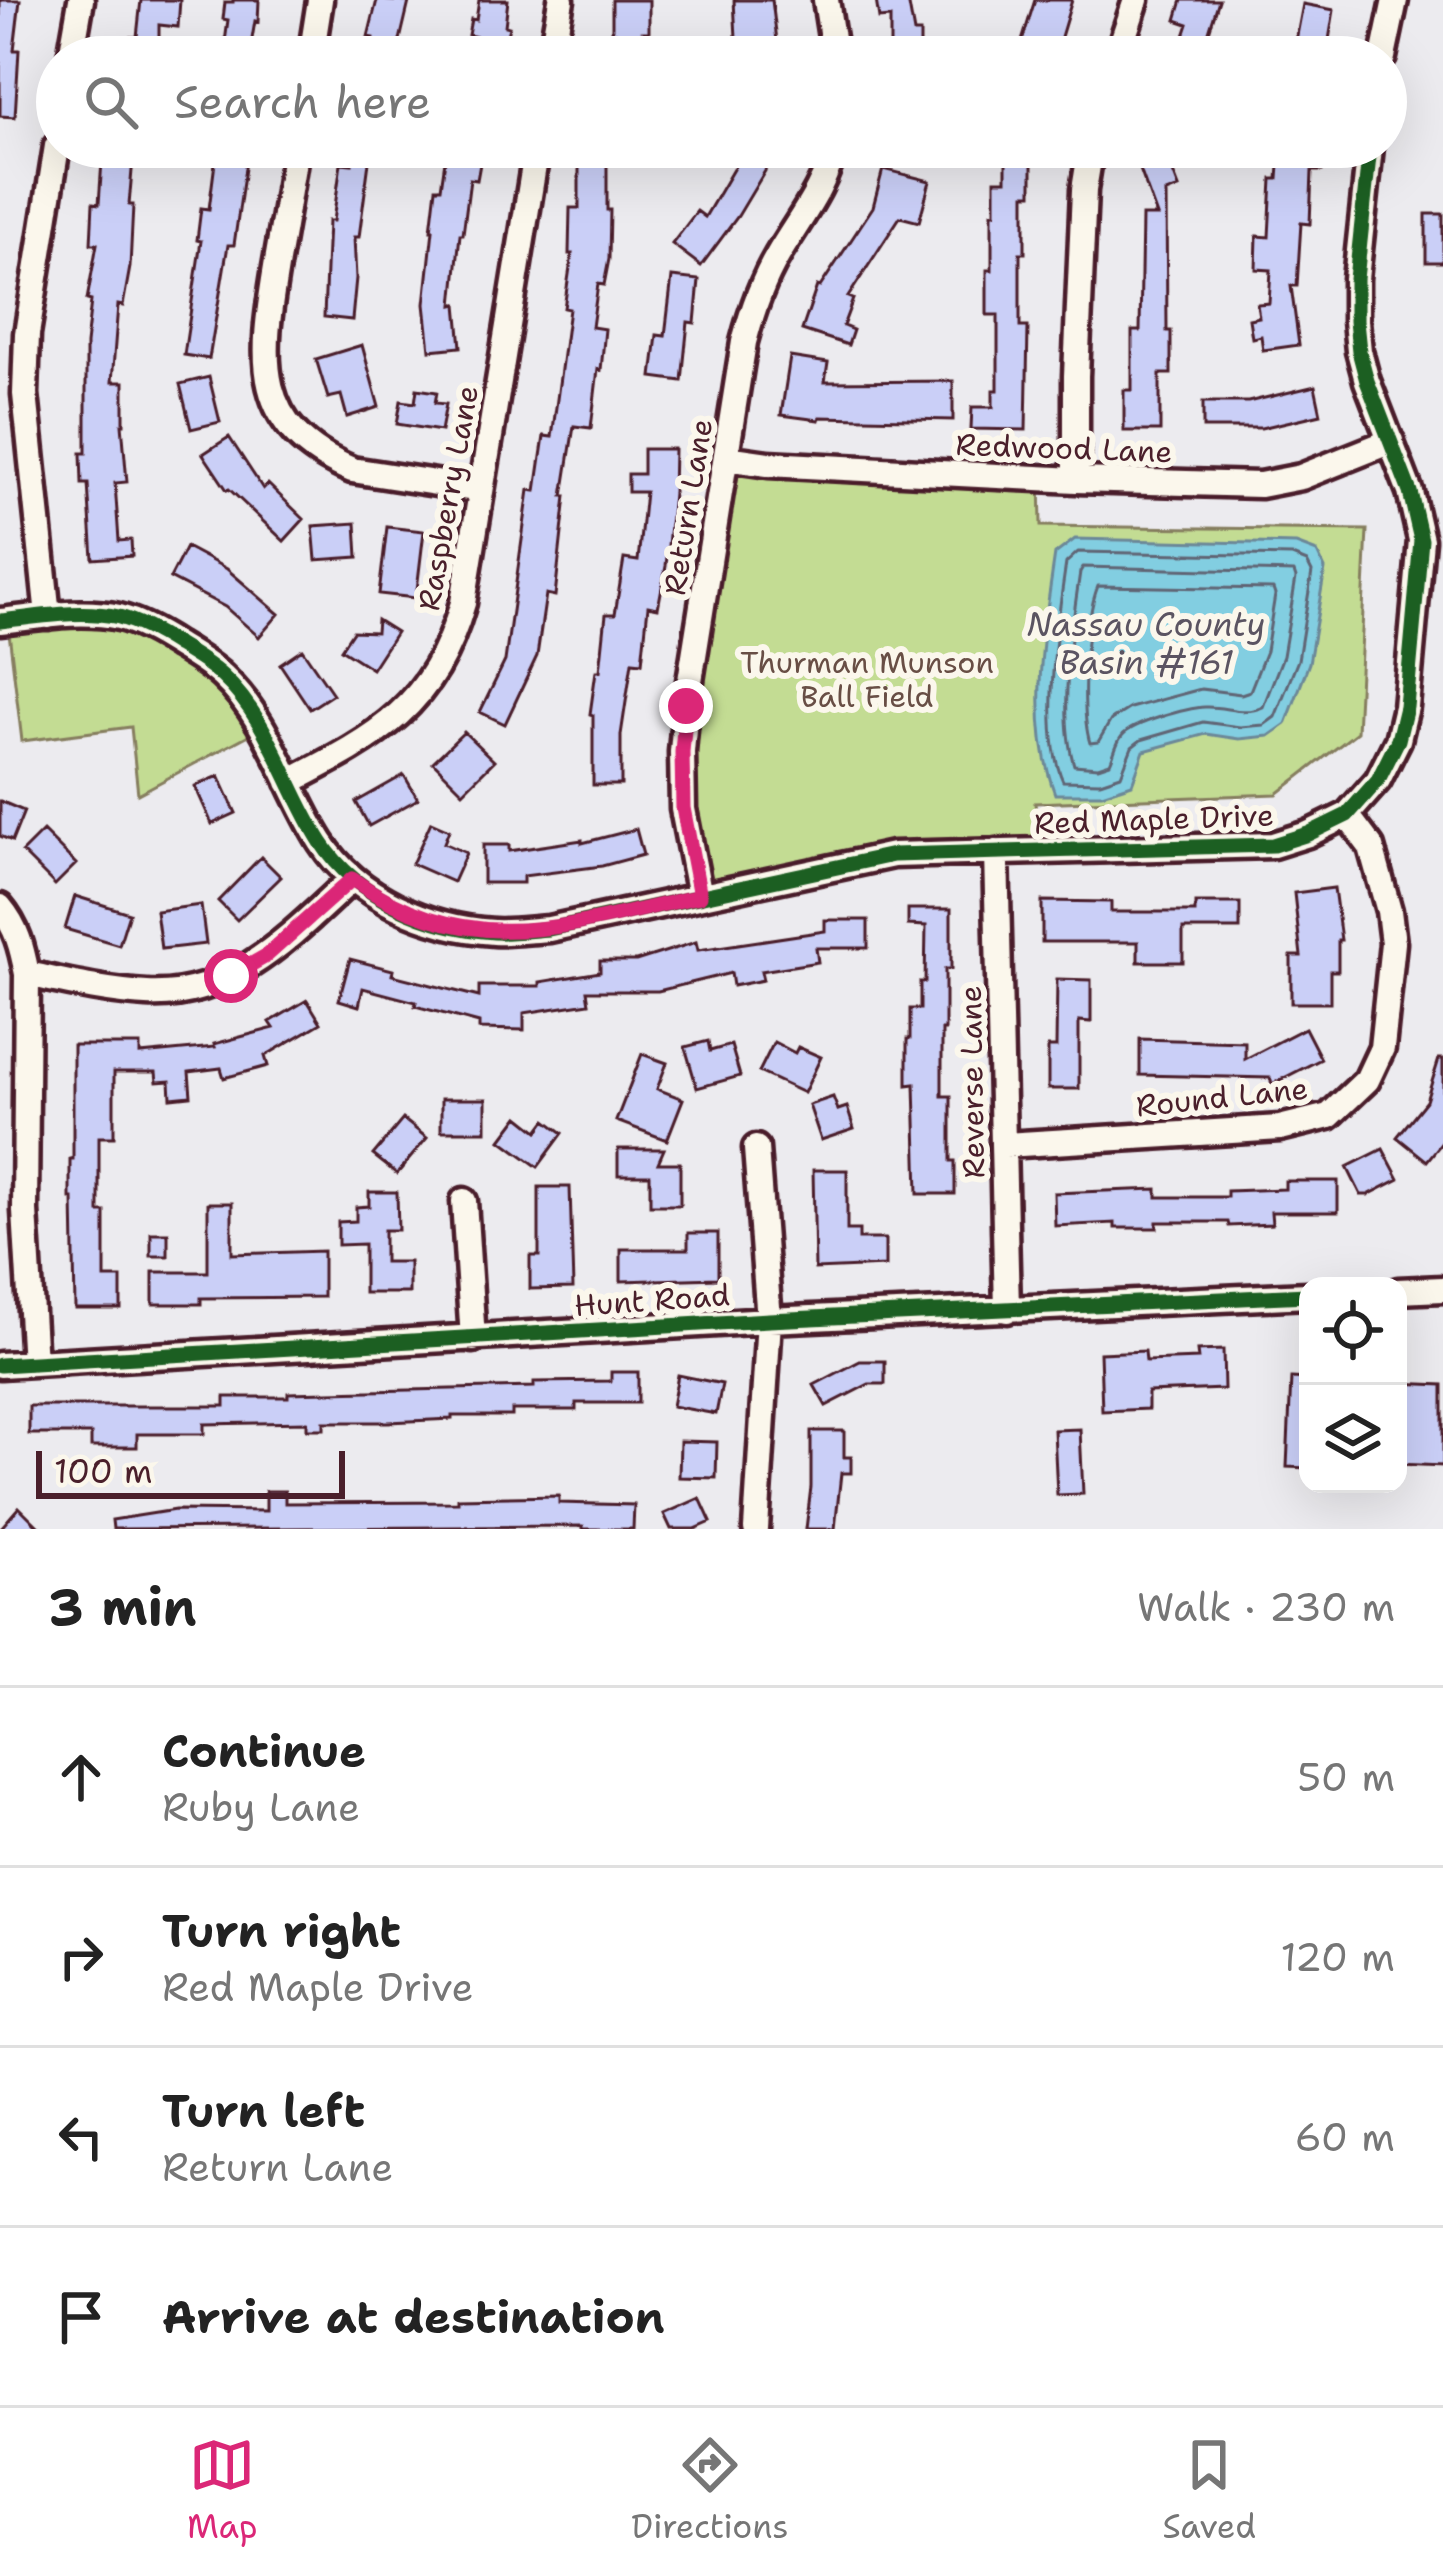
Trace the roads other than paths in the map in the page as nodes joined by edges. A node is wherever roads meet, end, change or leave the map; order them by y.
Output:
1 (81, 0) edge
2 (320, 0) edge
3 (561, 0) edge
4 (826, 0) edge
5 (1136, 0) edge
6 (1395, 0) edge
7 (75, 36) edge
8 (314, 36) edge
9 (555, 36) edge
10 (832, 36) edge
11 (1124, 36) edge
12 (1387, 36) edge
13 (53, 168) edge
14 (293, 168) edge
15 (534, 168) edge
16 (827, 168) edge
17 (1088, 168) edge
18 (1368, 168) edge
19 (1391, 441) junction
20 (726, 458) junction
21 (1076, 480) junction
22 (482, 490) junction
23 (48, 616) junction
24 (0, 622) edge
25 (289, 782) junction
26 (1347, 815) junction
27 (996, 852) junction
28 (352, 879) junction
29 (700, 896) junction
30 (6, 914) edge
31 (27, 974) junction
32 (1005, 1145) junction
33 (756, 1148) dead end
34 (464, 1201) dead end
35 (1443, 1288) edge
36 (1407, 1290) edge
37 (1299, 1295) edge
38 (1007, 1310) junction
39 (770, 1320) junction
40 (472, 1339) junction
41 (34, 1363) junction
42 (0, 1365) edge
43 (756, 1529) edge

1 - 7 street
2 - 8 street
3 - 9 street
4 - 10 street
5 - 11 street
6 - 12 street
13 - 23 street
14 - 22 street
15 - 22 street, Raspberry Lane
16 - 20 street, Return Lane
17 - 21 street
18 - 19 street, Red Maple Drive
19 - 21 street, Redwood Lane
19 - 26 street, Red Maple Drive
20 - 21 street, Redwood Lane
20 - 29 street, Return Lane
22 - 25 street, Raspberry Lane
23 - 24 street
23 - 25 street
25 - 28 street
26 - 27 street, Red Maple Drive
26 - 32 street, Round Lane
27 - 29 street, Red Maple Drive
27 - 32 street, Reverse Lane
28 - 29 street, Red Maple Drive
28 - 31 street
30 - 31 street
31 - 41 street
32 - 38 street, Reverse Lane
33 - 39 street
34 - 40 street
35 - 36 street
37 - 38 street, Hunt Road
38 - 39 street, Hunt Road
39 - 40 street, Hunt Road
39 - 43 street
40 - 41 street, Hunt Road
41 - 42 street, Hunt Road

